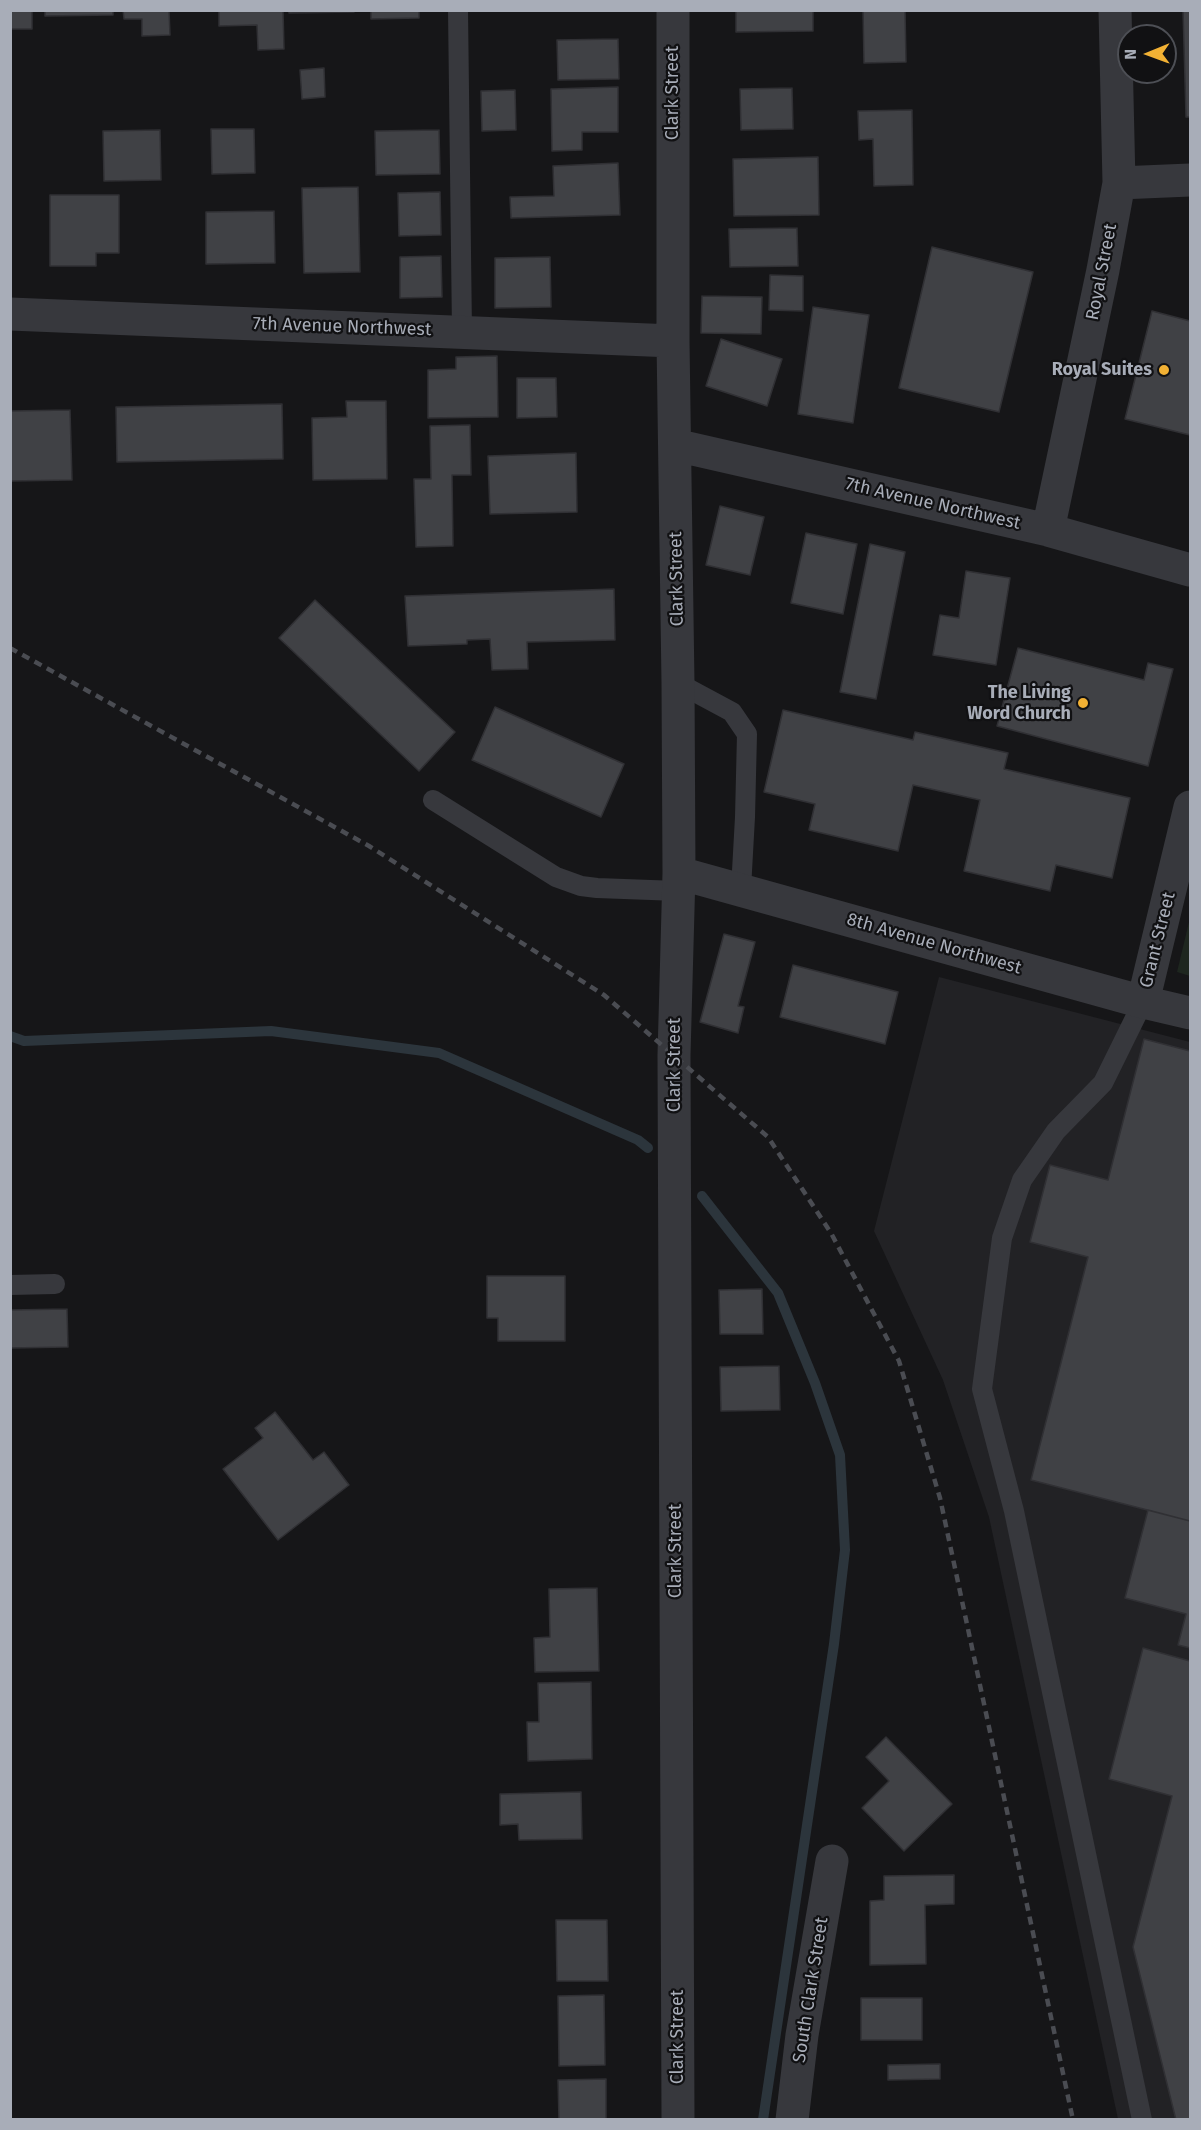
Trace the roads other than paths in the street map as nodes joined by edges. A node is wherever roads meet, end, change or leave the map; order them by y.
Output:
1 (458, 10) edge
2 (673, 10) edge
3 (1115, 10) edge
4 (1191, 180) edge
5 (1119, 183) junction
6 (10, 314) edge
7 (462, 332) junction
8 (673, 341) junction
9 (675, 445) junction
10 (1048, 530) junction
11 (1191, 570) edge
12 (678, 683) junction
13 (433, 800) dead end
14 (1191, 807) edge
15 (678, 882) junction
16 (741, 889) junction
17 (1143, 1002) junction
18 (1191, 1014) edge
19 (55, 1284) dead end
20 (10, 1285) edge
21 (832, 1861) dead end
22 (678, 2120) edge
23 (792, 2120) edge
24 (1142, 2120) edge

1 - 7 lane
2 - 8 street, Clark Street
3 - 5 street, Royal Street
4 - 5 street
5 - 10 street, Royal Street
6 - 7 street, 7th Avenue Northwest
7 - 8 street, 7th Avenue Northwest
8 - 9 street, Clark Street
9 - 10 street, 7th Avenue Northwest
9 - 12 street, Clark Street
10 - 11 street, 7th Avenue Northwest
12 - 15 street, Clark Street
12 - 16 lane
13 - 15 lane
14 - 17 street, Grant Street
15 - 16 street, 8th Avenue Northwest
15 - 22 street, Clark Street
16 - 17 street, 8th Avenue Northwest
17 - 18 street, 8th Avenue Northwest
17 - 24 lane
19 - 20 lane
21 - 23 street, South Clark Street

